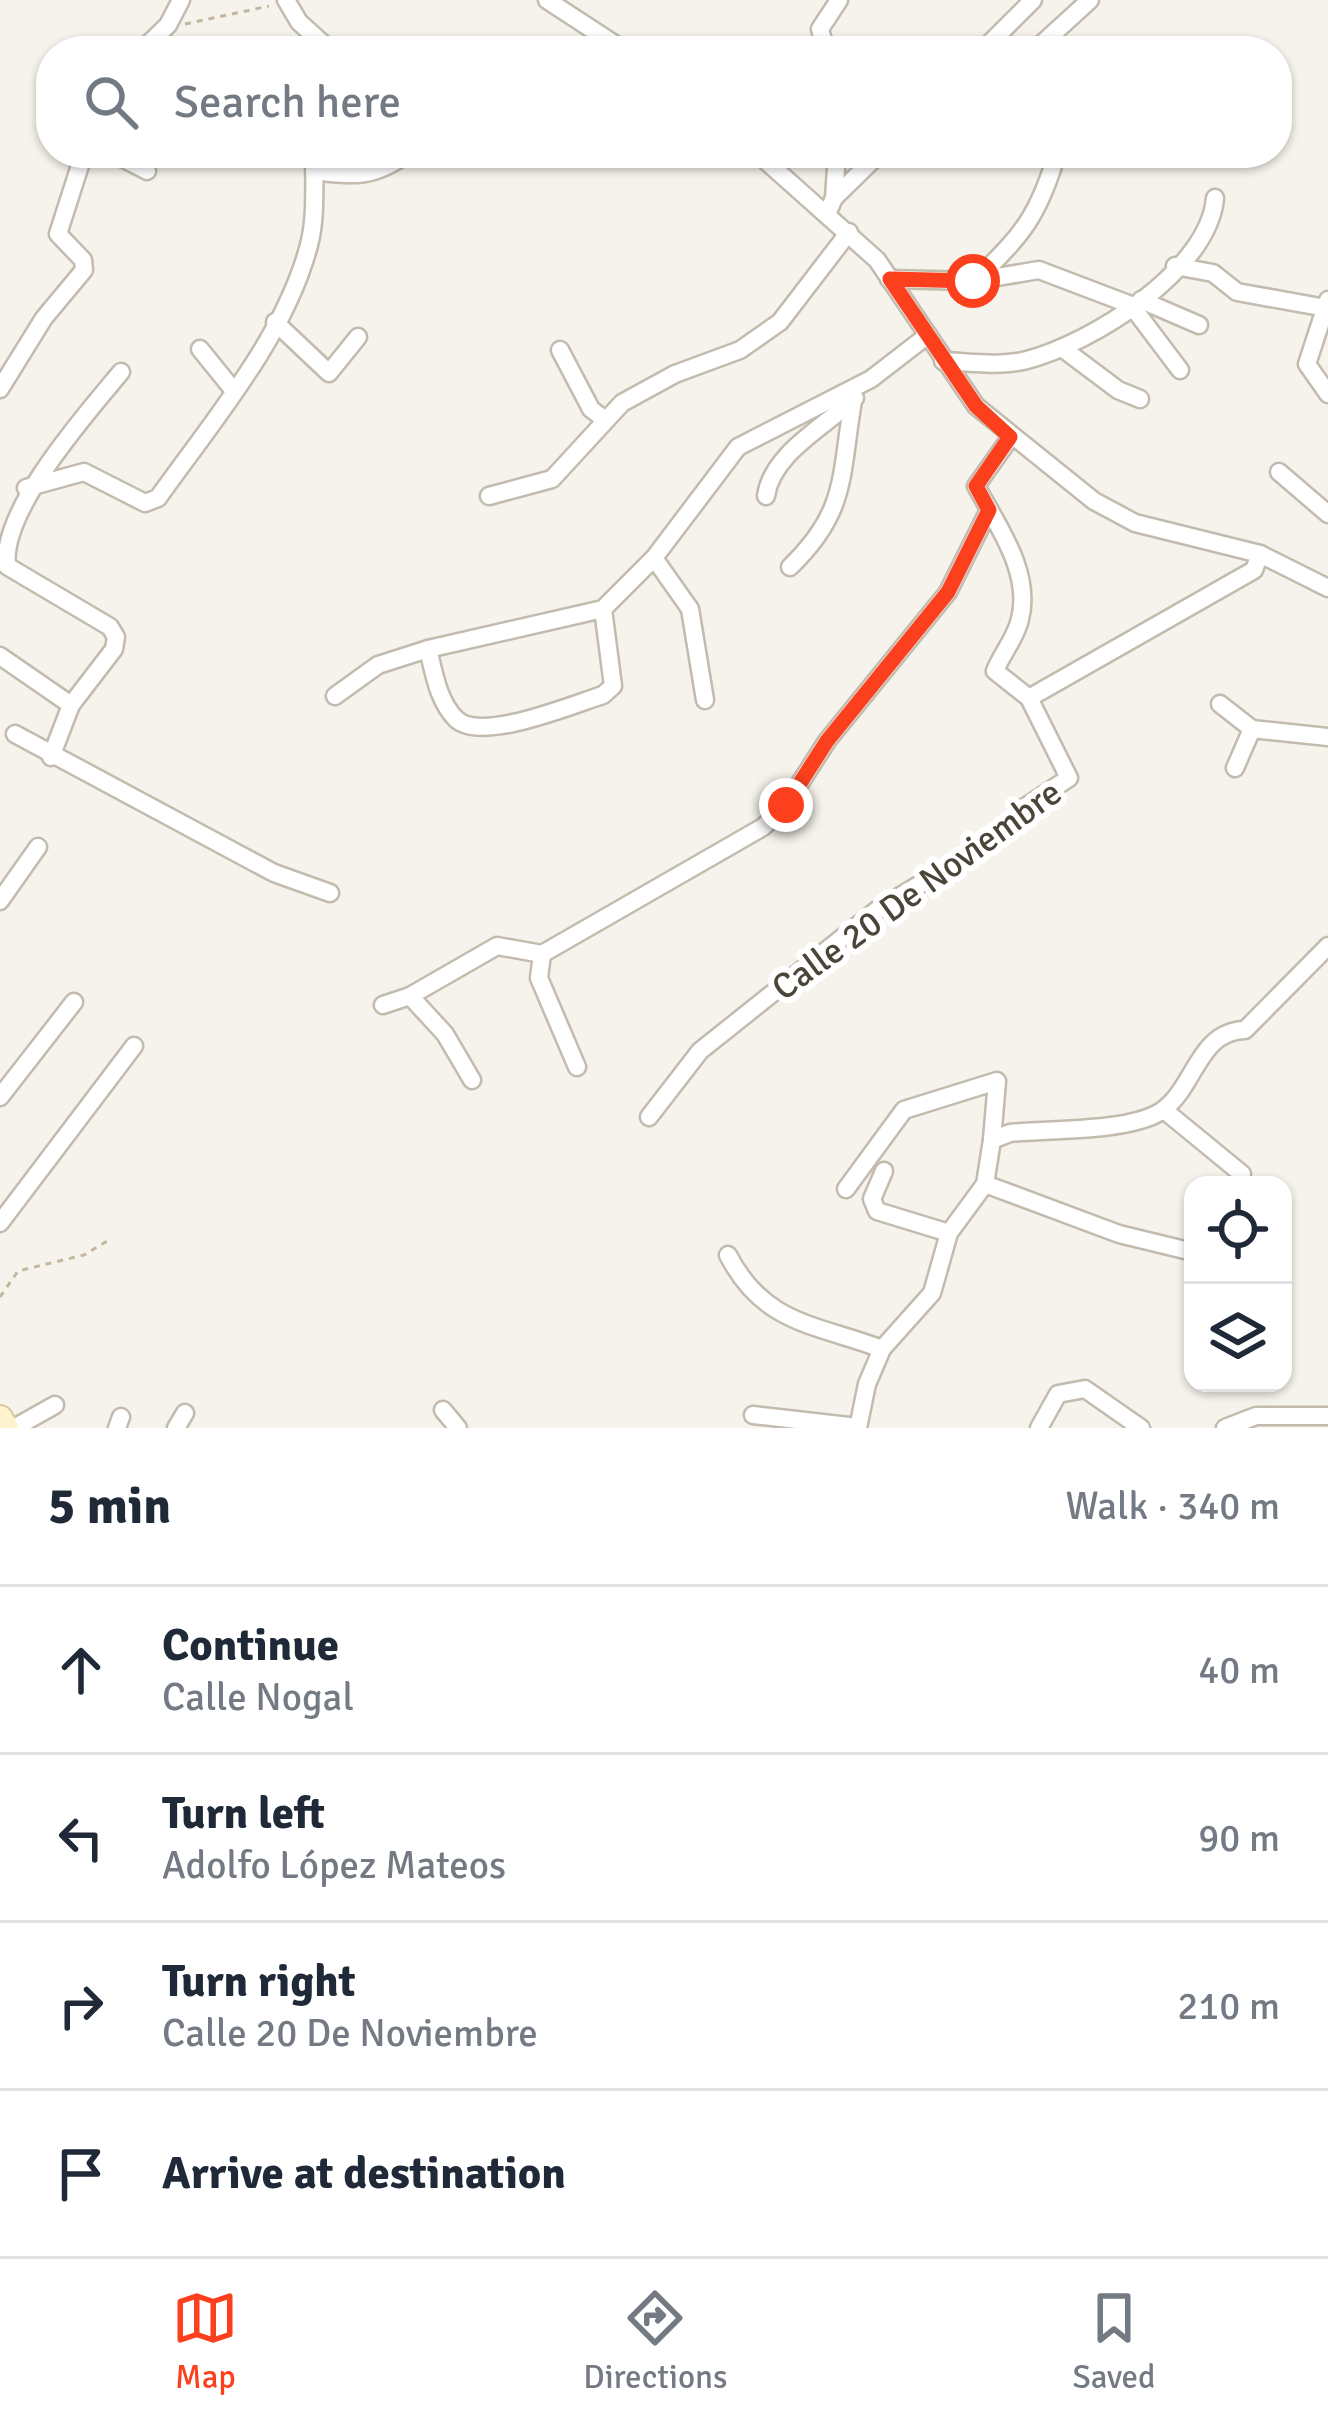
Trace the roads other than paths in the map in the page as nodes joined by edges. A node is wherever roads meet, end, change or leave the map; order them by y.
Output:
1 (182, 0) edge
2 (547, 0) edge
3 (839, 0) edge
4 (1033, 0) edge
5 (1090, 0) edge
6 (284, 1) edge
7 (157, 36) edge
8 (317, 36) edge
9 (602, 36) edge
10 (822, 36) edge
11 (997, 36) edge
12 (1050, 36) edge
13 (79, 168) edge
14 (141, 168) edge
15 (315, 168) edge
16 (335, 168) edge
17 (388, 168) edge
18 (778, 168) edge
19 (835, 168) edge
20 (866, 168) edge
21 (1053, 168) edge
22 (147, 171) dead end
23 (1215, 198) dead end
24 (831, 205) junction
25 (850, 232) junction
26 (1175, 266) junction
27 (890, 279) junction
28 (973, 281) junction
29 (1136, 303) junction
30 (1327, 304) edge
31 (275, 322) junction
32 (1199, 325) dead end
33 (928, 335) junction
34 (358, 338) dead end
35 (1062, 348) junction
36 (200, 349) dead end
37 (560, 350) dead end
38 (943, 361) junction
39 (1180, 370) dead end
40 (121, 372) dead end
41 (872, 379) junction
42 (0, 389) edge
43 (234, 391) junction
44 (1328, 394) edge
45 (1140, 399) dead end
46 (853, 400) junction
47 (604, 418) junction
48 (1010, 437) junction
49 (1279, 472) dead end
50 (26, 488) junction
51 (489, 496) dead end
52 (766, 496) dead end
53 (989, 510) junction
54 (1328, 514) edge
55 (1260, 554) junction
56 (653, 558) junction
57 (790, 567) dead end
58 (1328, 588) edge
59 (603, 609) junction
60 (428, 649) junction
61 (0, 656) edge
62 (335, 696) dead end
63 (1029, 698) junction
64 (704, 700) dead end
65 (1220, 704) dead end
66 (71, 705) junction
67 (1252, 729) junction
68 (15, 734) dead end
69 (1328, 737) edge
70 (51, 757) junction
71 (1234, 768) dead end
72 (38, 848) dead end
73 (331, 893) dead end
74 (0, 901) edge
75 (1328, 946) edge
76 (542, 953) junction
77 (410, 996) junction
78 (74, 1002) dead end
79 (383, 1005) dead end
80 (134, 1046) dead end
81 (577, 1067) dead end
82 (472, 1080) dead end
83 (0, 1097) edge
84 (1163, 1111) junction
85 (649, 1117) dead end
86 (992, 1140) junction
87 (884, 1171) dead end
88 (1242, 1174) dead end
89 (986, 1184) junction
90 (846, 1190) dead end
91 (0, 1223) edge
92 (950, 1233) junction
93 (1184, 1250) edge
94 (728, 1255) dead end
95 (882, 1349) junction
96 (55, 1406) dead end
97 (443, 1411) dead end
98 (753, 1415) dead end
99 (1328, 1416) edge
100 (0, 1418) edge
101 (10, 1428) edge
102 (458, 1428) edge
103 (858, 1428) edge
104 (1039, 1428) edge
105 (1141, 1428) edge
106 (1225, 1428) edge

1 - 7 street
2 - 9 street
3 - 10 street
4 - 11 street
5 - 12 street
6 - 8 street
13 - 42 street
14 - 22 street
15 - 31 street
16 - 17 street
18 - 24 street
19 - 24 street
20 - 24 street
21 - 28 street
23 - 26 street
24 - 25 street
25 - 27 street
25 - 47 street
26 - 29 street
26 - 30 street
27 - 28 street
27 - 33 street
28 - 29 street
29 - 32 street
29 - 35 street
29 - 39 street
30 - 44 street
31 - 34 street
31 - 43 street
33 - 38 street
33 - 41 street
35 - 38 street
35 - 45 street
36 - 43 street
37 - 47 street
38 - 48 street
40 - 50 street
41 - 46 street
41 - 56 street
43 - 50 street
46 - 52 street
46 - 57 street
47 - 51 street
48 - 53 street
48 - 55 street
49 - 54 street
50 - 66 street
53 - 63 street, Calle 20 De Noviembre
53 - 76 street
55 - 58 street
55 - 63 street
56 - 59 street
56 - 64 street
59 - 60 street
59 - 60 street
60 - 62 street
61 - 66 street
63 - 85 street, Calle 20 De Noviembre
65 - 67 street
66 - 70 street
67 - 69 street
67 - 71 street
68 - 70 street
70 - 73 street
72 - 74 street
75 - 84 street
76 - 77 street
76 - 81 street
77 - 79 street
77 - 82 street
78 - 83 street
80 - 91 street
84 - 86 street
84 - 88 street
86 - 89 street
86 - 90 street
87 - 92 street
89 - 92 street
89 - 93 street
92 - 95 street
94 - 95 street
95 - 103 street
96 - 101 street
97 - 102 street
98 - 103 street
99 - 106 street
100 - 101 main road
104 - 105 street

